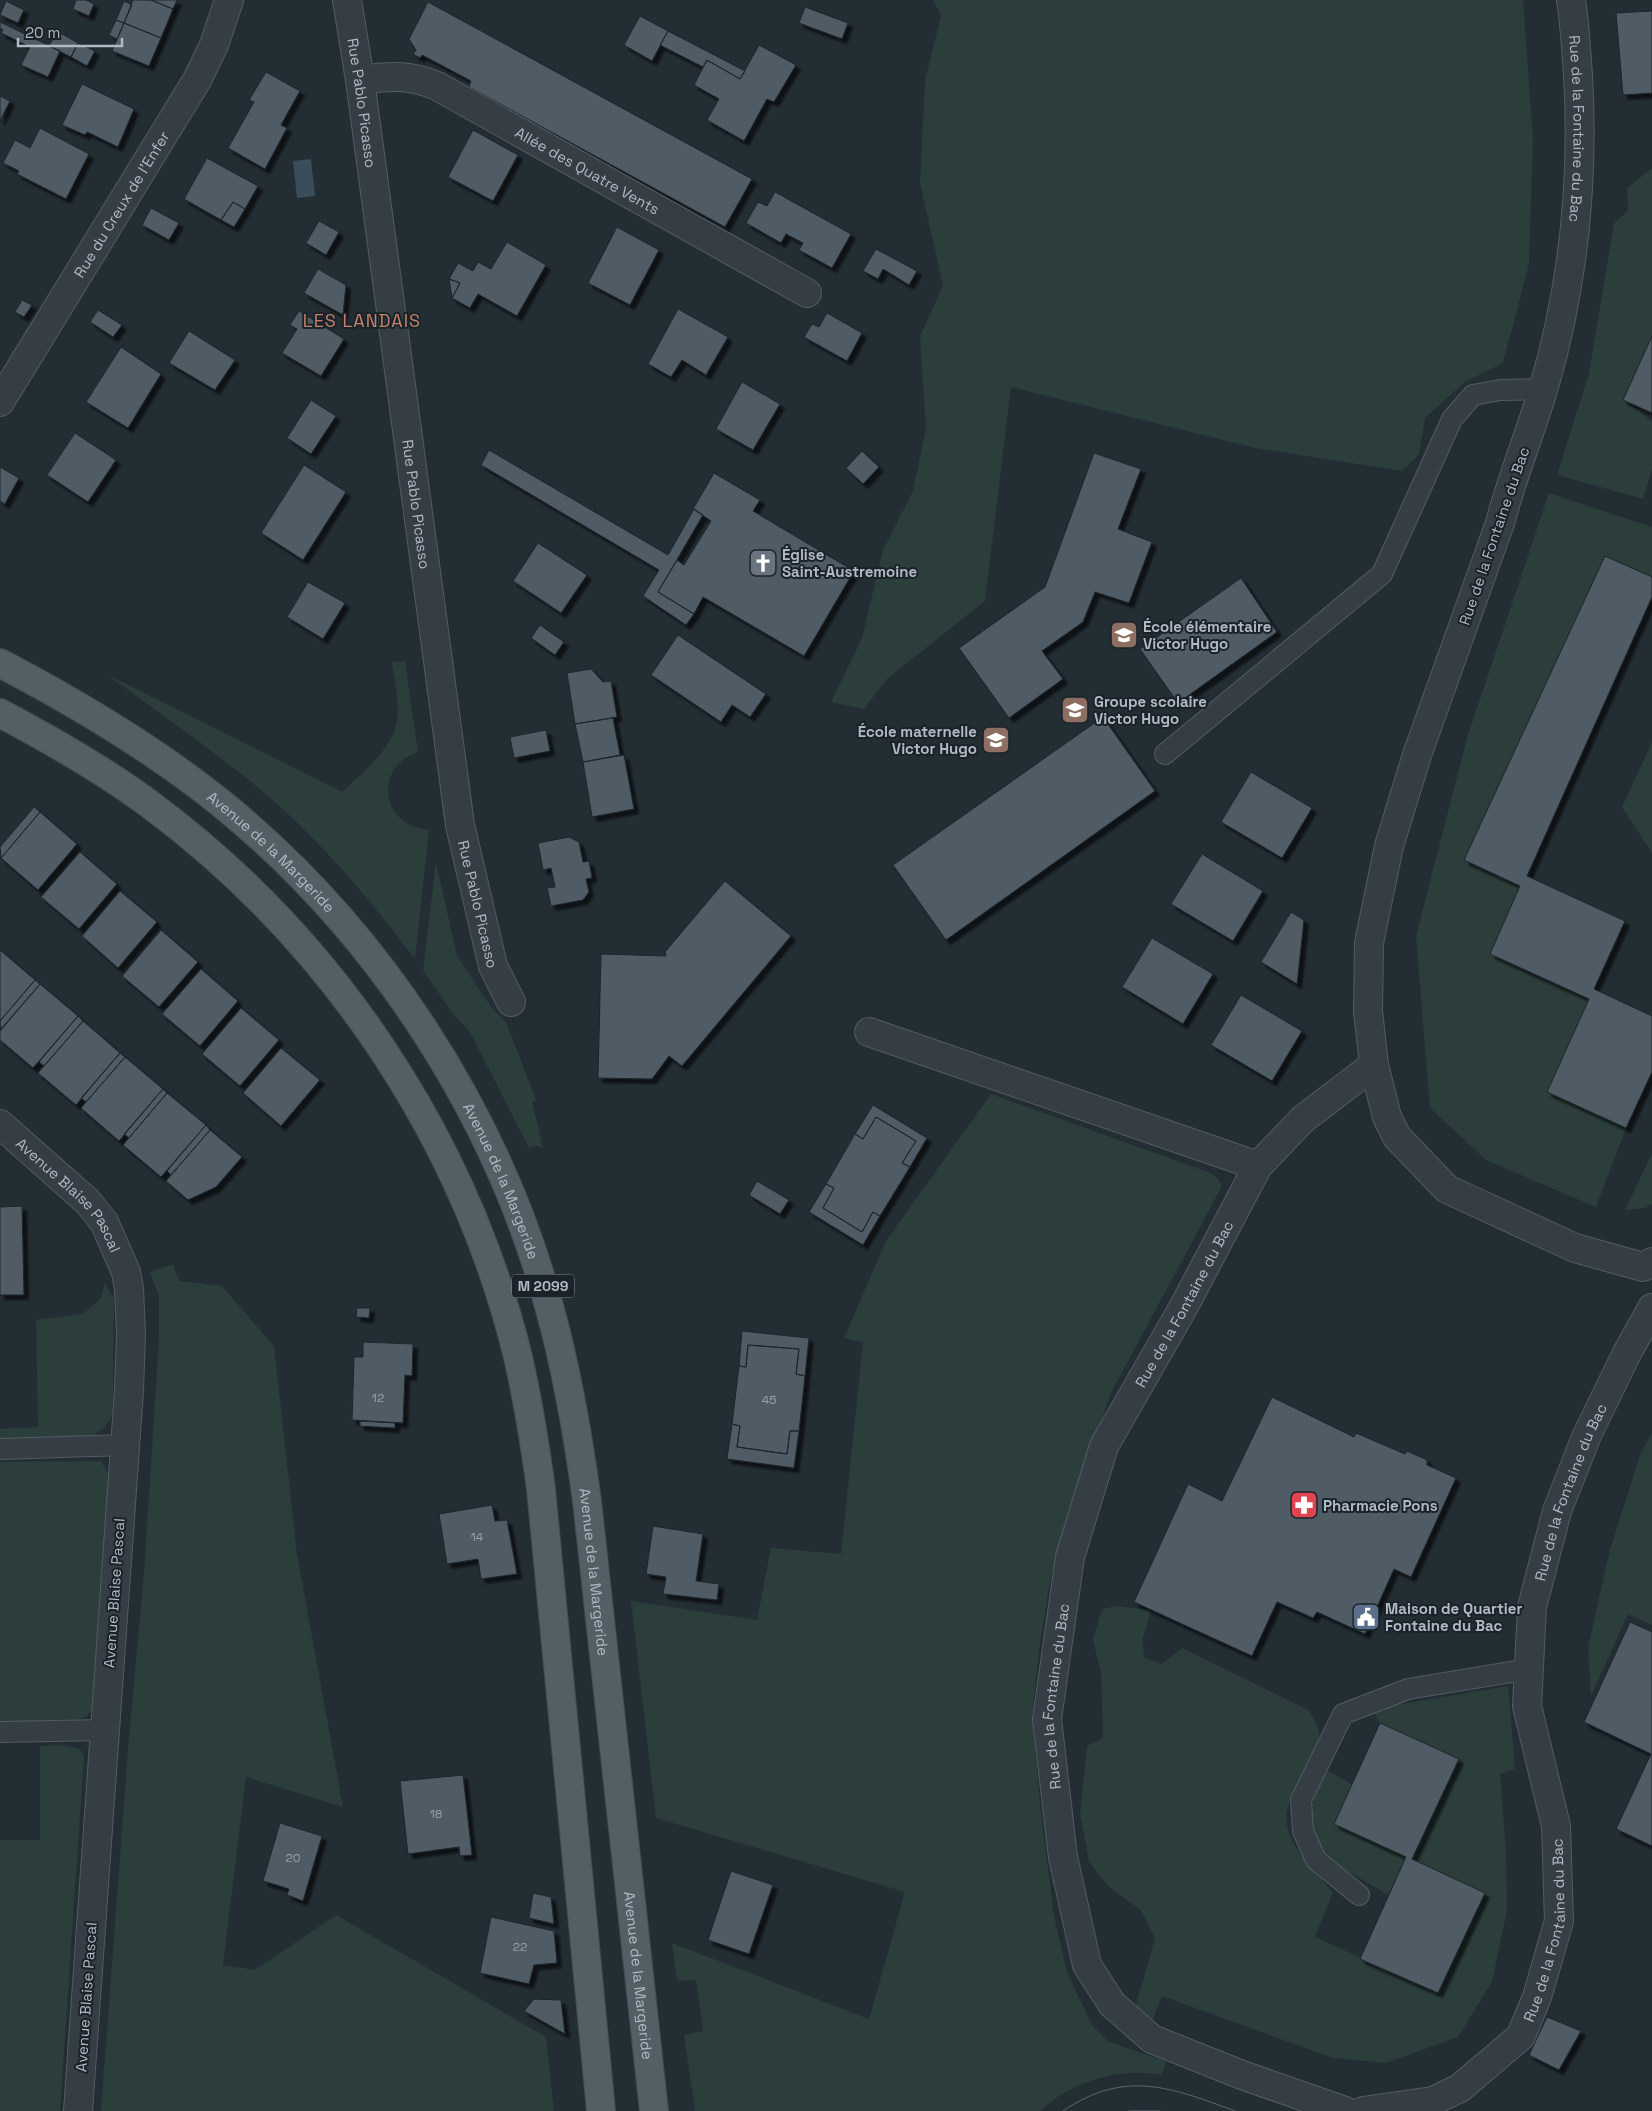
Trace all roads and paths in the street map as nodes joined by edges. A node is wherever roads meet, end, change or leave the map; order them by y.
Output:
1 (229, 0) edge
2 (347, 0) edge
3 (1571, 0) edge
4 (360, 80) junction
5 (807, 293) dead end
6 (1544, 389) junction
7 (0, 402) edge
8 (0, 663) edge
9 (0, 713) edge
10 (1165, 754) dead end
11 (511, 1002) dead end
12 (869, 1032) dead end
13 (1374, 1065) junction
14 (0, 1124) edge
15 (1258, 1166) junction
16 (1652, 1262) edge
17 (1650, 1314) edge
18 (125, 1445) junction
19 (0, 1449) edge
20 (1529, 1669) junction
21 (105, 1730) junction
22 (0, 1732) edge
23 (1359, 1895) dead end
24 (78, 2111) edge
25 (602, 2111) edge
26 (654, 2111) edge
27 (1345, 2111) edge
28 (1363, 2111) edge

1 - 7 street, Rue du Creux de l'Enfer
2 - 4 street, Rue Pablo Picasso
3 - 6 street, Rue de la Fontaine du Bac
4 - 5 street, Allée des Quatre Vents
4 - 11 street, Rue Pablo Picasso
6 - 10 lane
6 - 13 street, Rue de la Fontaine du Bac
8 - 26 main road, Avenue de la Margeride / M 2099
9 - 25 main road, M 2099
12 - 15 street
13 - 15 street, Rue de la Fontaine du Bac
13 - 16 street, Rue de la Fontaine du Bac
14 - 18 street, Avenue Blaise Pascal
15 - 27 street, Rue de la Fontaine du Bac
17 - 20 street, Rue de la Fontaine du Bac
18 - 19 lane
18 - 21 street, Avenue Blaise Pascal
20 - 23 lane
20 - 28 street, Rue de la Fontaine du Bac
21 - 22 lane
21 - 24 street, Avenue Blaise Pascal

